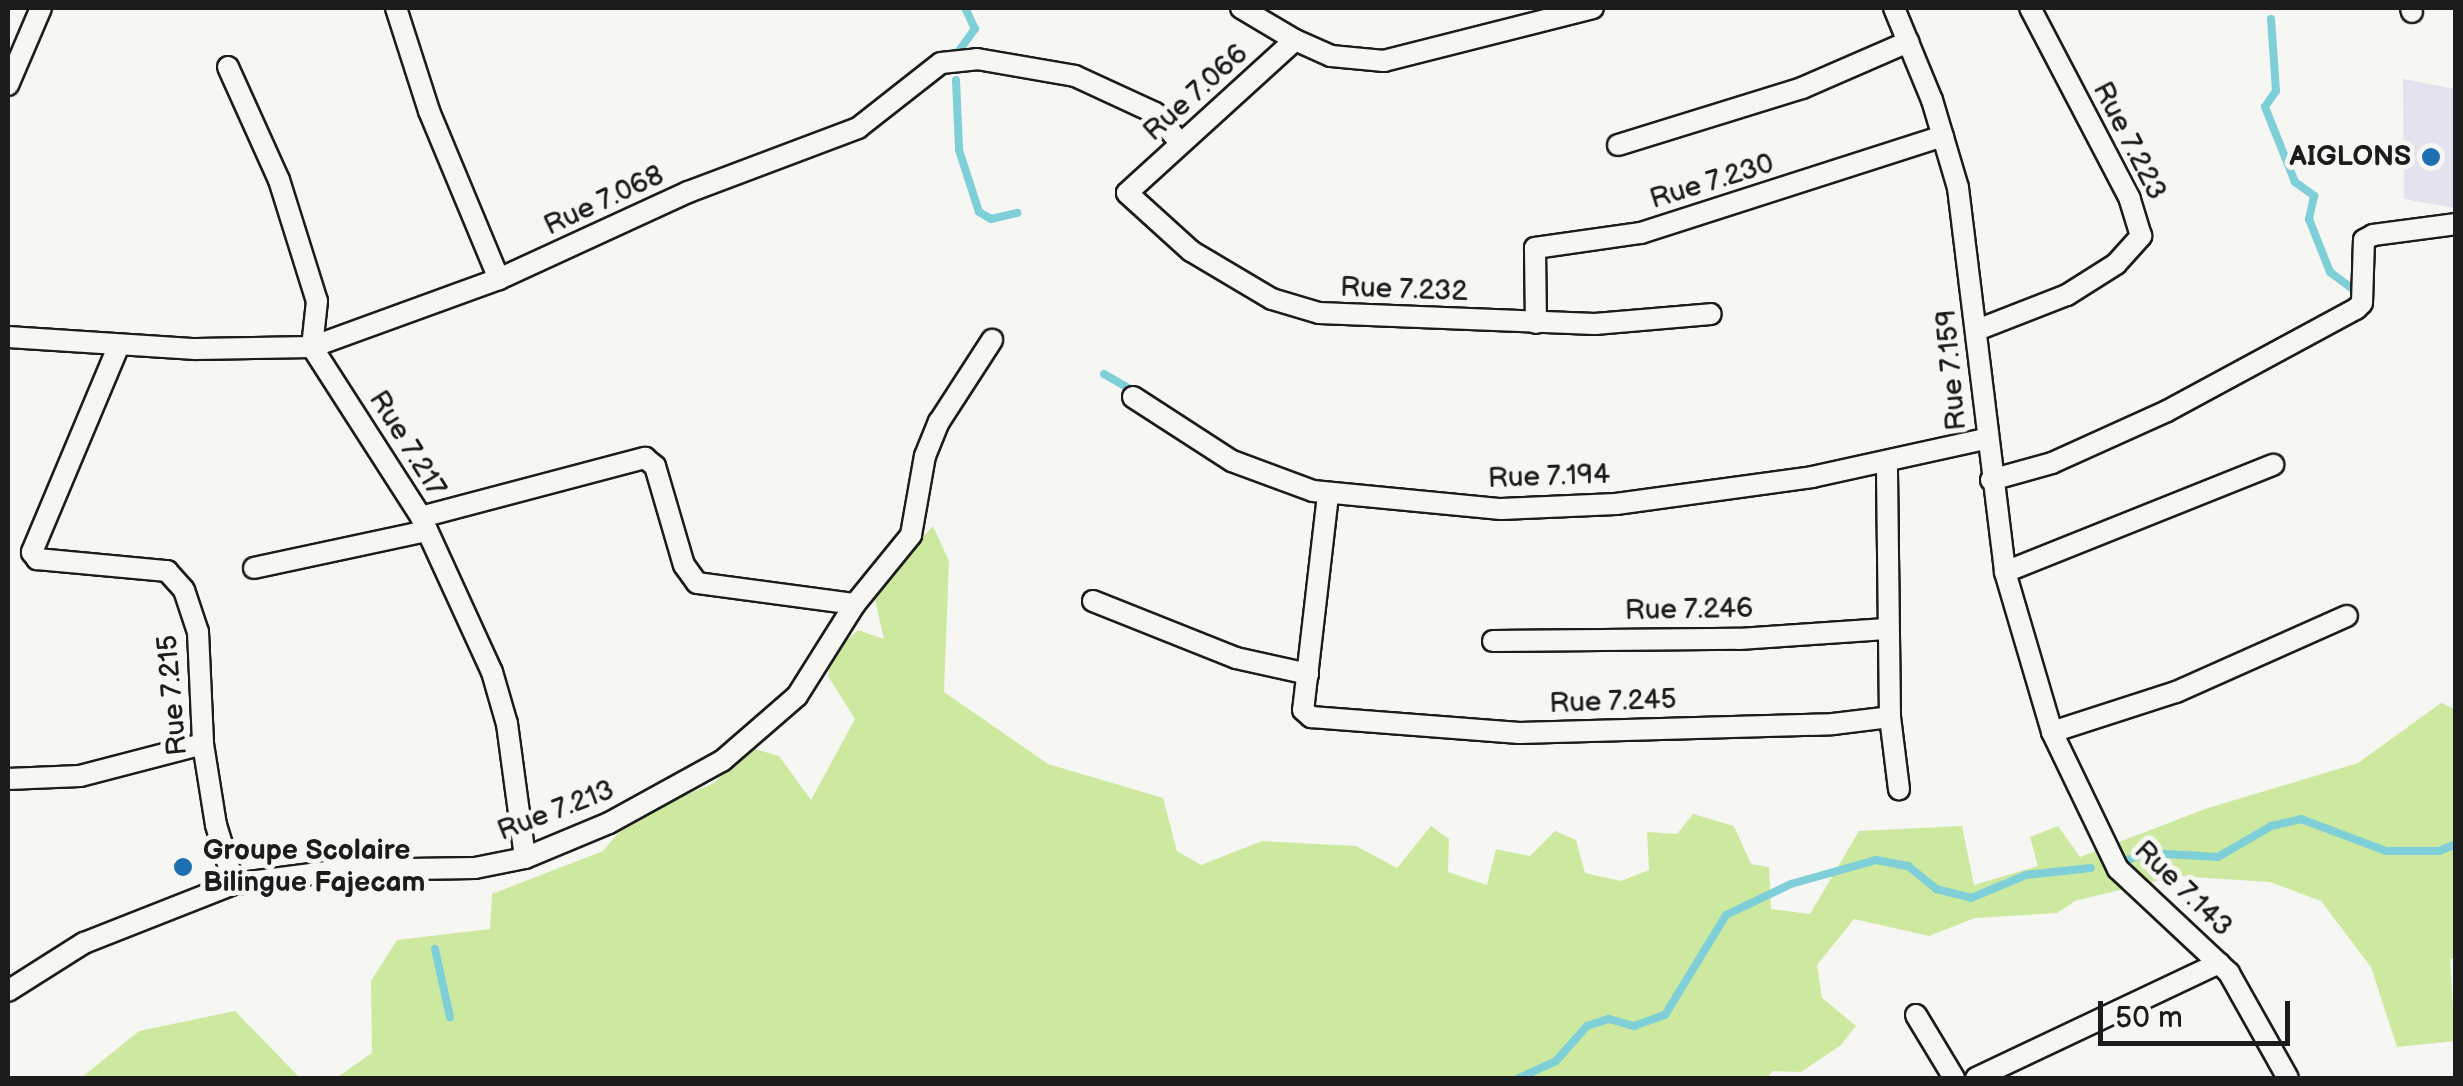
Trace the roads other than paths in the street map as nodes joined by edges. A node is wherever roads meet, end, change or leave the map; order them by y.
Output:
1 (40, 8) edge
2 (396, 8) edge
3 (1241, 8) edge
4 (1894, 8) edge
5 (2030, 8) edge
6 (1581, 9) edge
7 (1295, 40) junction
8 (1908, 42) junction
9 (228, 67) dead end
10 (8, 84) edge
11 (1942, 136) junction
12 (1180, 143) junction
13 (1618, 145) dead end
14 (1127, 193) joint
15 (2456, 224) edge
16 (499, 279) junction
17 (1711, 314) dead end
18 (1536, 323) junction
19 (1978, 330) junction
20 (8, 337) edge
21 (992, 340) dead end
22 (119, 345) junction
23 (312, 347) junction
24 (1133, 397) dead end
25 (1986, 439) junction
26 (1887, 462) junction
27 (2273, 465) dead end
28 (1992, 480) junction
29 (1328, 494) junction
30 (424, 524) junction
31 (254, 568) dead end
32 (2005, 572) junction
33 (1093, 601) dead end
34 (855, 604) junction
35 (2347, 616) dead end
36 (1886, 629) junction
37 (1494, 641) dead end
38 (1308, 674) junction
39 (1890, 717) junction
40 (2052, 732) junction
41 (203, 744) junction
42 (8, 778) edge
43 (1899, 789) dead end
44 (525, 858) junction
45 (234, 884) junction
46 (2219, 963) junction
47 (8, 991) edge
48 (1916, 1015) dead end
49 (1954, 1078) edge
50 (1976, 1078) edge
51 (2288, 1078) edge

1 - 10 street
2 - 16 street
3 - 7 street
4 - 8 street, Rue 7.159
5 - 19 street, Rue 7.223
6 - 7 street
7 - 12 street, Rue 7.066
8 - 11 street, Rue 7.159
8 - 13 street
9 - 23 street
11 - 18 street, Rue 7.230
11 - 19 street, Rue 7.159
12 - 14 street, Rue 7.066
12 - 16 street, Rue 7.068
14 - 18 street, Rue 7.232
15 - 28 street
16 - 23 street, Rue 7.068
17 - 18 street, Rue 7.232
19 - 25 street, Rue 7.159
20 - 22 street, Rue 7.068
21 - 34 street, Rue 7.213
22 - 23 street, Rue 7.068
22 - 41 street, Rue 7.215
23 - 30 street, Rue 7.217
24 - 29 street, Rue 7.194
25 - 26 street, Rue 7.194
25 - 28 street, Rue 7.159
26 - 29 street, Rue 7.194
26 - 36 street
27 - 32 street
28 - 32 street, Rue 7.159
29 - 38 street, Rue 7.245
30 - 31 street
30 - 34 street
30 - 44 street, Rue 7.217
32 - 40 street, Rue 7.159
33 - 38 street
34 - 44 street, Rue 7.213
35 - 40 street
36 - 37 street, Rue 7.246
36 - 39 street
38 - 39 street, Rue 7.245
39 - 43 street
40 - 46 street, Rue 7.143
41 - 42 street
41 - 45 street, Rue 7.215
44 - 45 street, Rue 7.213
45 - 47 street, Rue 7.213
46 - 50 street
46 - 51 street, Rue 7.143
48 - 49 street

